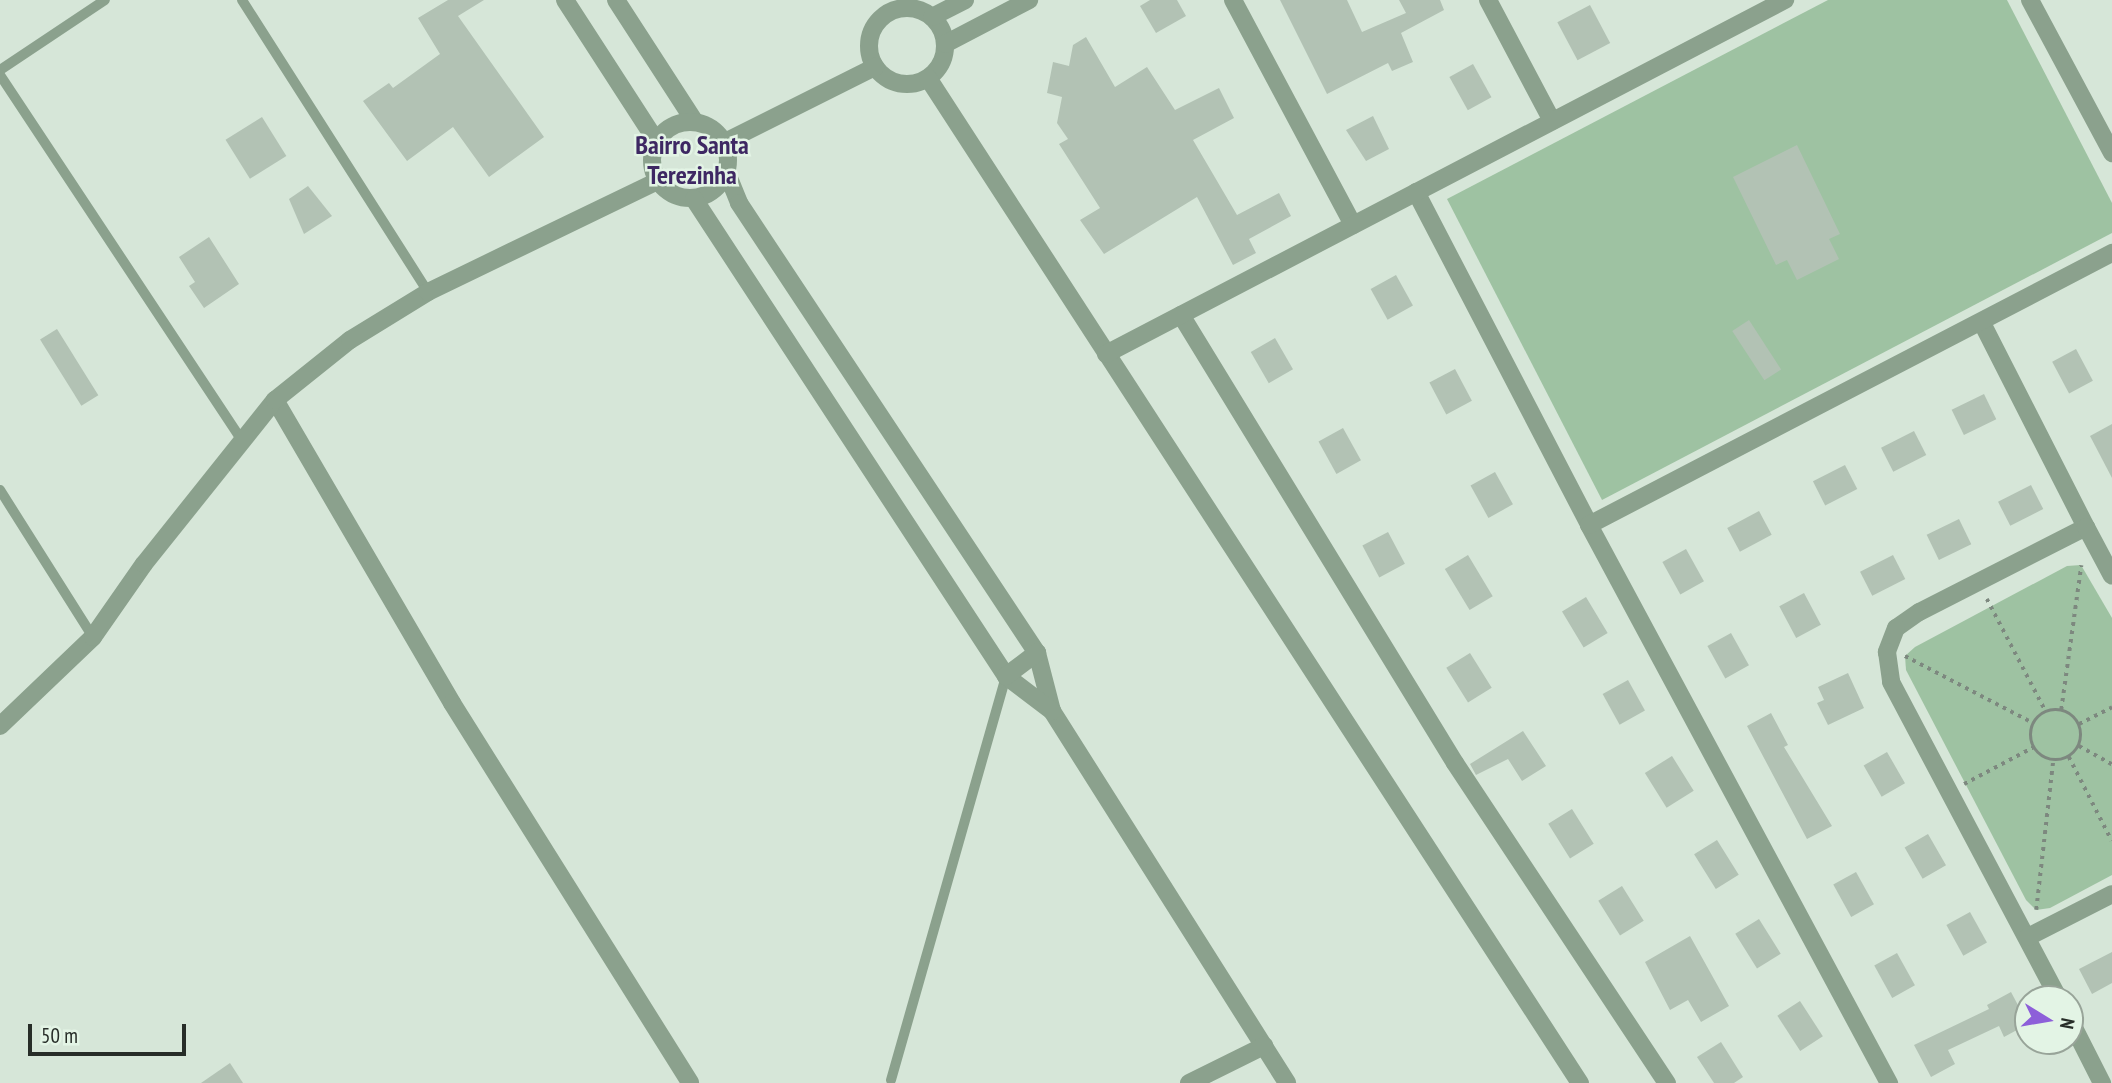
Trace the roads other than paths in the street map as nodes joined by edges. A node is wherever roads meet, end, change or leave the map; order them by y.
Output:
1 (105, 0) edge
2 (243, 0) edge
3 (565, 0) edge
4 (616, 0) edge
5 (965, 0) edge
6 (1029, 0) edge
7 (1233, 0) edge
8 (1488, 0) edge
9 (1785, 0) edge
10 (2031, 0) edge
11 (888, 5) edge
12 (1764, 5) edge
13 (932, 17) junction
14 (945, 44) junction
15 (875, 67) junction
16 (0, 73) edge
17 (928, 78) junction
18 (1552, 121) junction
19 (695, 122) junction
20 (657, 142) junction
21 (725, 142) junction
22 (2112, 153) edge
23 (727, 173) junction
24 (658, 181) junction
25 (1416, 192) junction
26 (694, 199) junction
27 (1353, 225) junction
28 (2112, 253) edge
29 (428, 292) junction
30 (1181, 315) junction
31 (1982, 323) junction
32 (1106, 354) junction
33 (275, 400) junction
34 (242, 441) junction
35 (0, 490) edge
36 (1588, 525) junction
37 (2086, 527) junction
38 (2112, 576) edge
39 (93, 637) junction
40 (1037, 653) junction
41 (1006, 677) junction
42 (1052, 711) junction
43 (0, 726) edge
44 (2112, 894) edge
45 (2028, 937) junction
46 (2052, 985) edge
47 (1264, 1046) junction
48 (2084, 1048) edge
49 (891, 1080) dead end
50 (690, 1083) edge
51 (1189, 1083) edge
52 (1287, 1083) edge
53 (1580, 1083) edge
54 (1667, 1083) edge
55 (1889, 1083) edge
56 (2102, 1083) edge

1 - 16 lane
2 - 29 lane
3 - 20 street
4 - 19 street
5 - 13 street
6 - 14 street
7 - 27 street
8 - 18 street
9 - 12 street
10 - 22 street
11 - 13 street
11 - 15 street
12 - 18 street
13 - 14 street
14 - 17 street
15 - 17 street
15 - 21 street
16 - 34 lane
17 - 32 street
18 - 25 street
19 - 20 street
19 - 21 street
20 - 24 street
21 - 23 street
23 - 26 street
23 - 40 street
24 - 26 street
24 - 29 street
25 - 27 street
25 - 36 street
26 - 41 street
27 - 30 street
28 - 31 street
29 - 33 street
30 - 32 street
30 - 54 street
31 - 36 street
31 - 37 street
32 - 53 street
33 - 34 street
33 - 50 street
34 - 39 street
35 - 39 lane
36 - 55 street
37 - 38 street
37 - 45 street
39 - 43 street
40 - 41 street
40 - 42 street
41 - 42 street
41 - 49 lane
42 - 47 street
44 - 45 street
45 - 46 street
47 - 51 street
47 - 52 street
48 - 56 street

